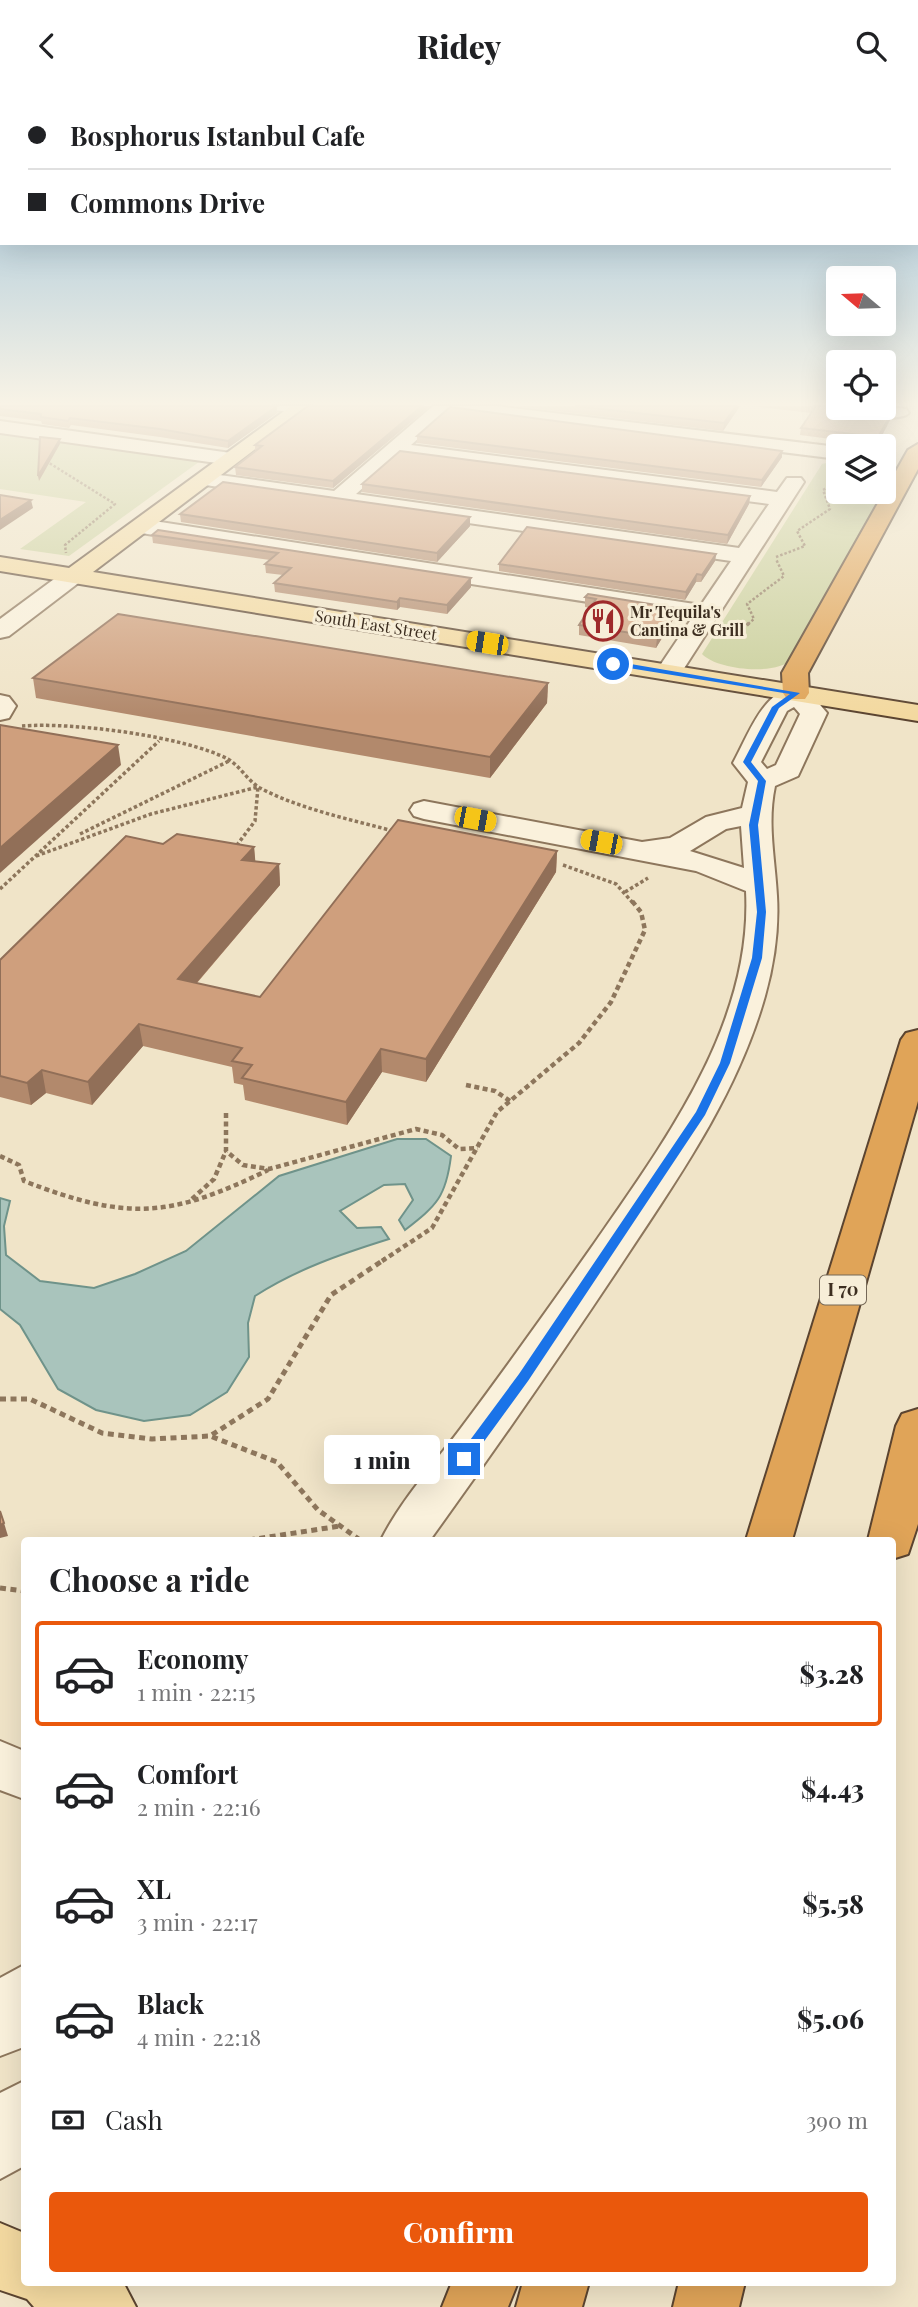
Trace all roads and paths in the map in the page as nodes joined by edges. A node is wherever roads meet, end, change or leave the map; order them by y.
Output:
1 (108, 509) edge
2 (164, 509) edge
3 (418, 509) edge
4 (775, 509) edge
5 (829, 509) edge
6 (885, 509) edge
7 (141, 526) junction
8 (745, 556) junction
9 (769, 556) dead end
10 (776, 557) junction
11 (0, 564) edge
12 (71, 568) junction
13 (707, 613) junction
14 (0, 631) edge
15 (721, 635) dead end
16 (668, 673) junction
17 (796, 693) junction
18 (0, 703) edge
19 (918, 713) edge
20 (6, 720) edge
21 (159, 741) junction
22 (230, 760) junction
23 (258, 787) junction
24 (758, 797) junction
25 (424, 810) dead end
26 (395, 831) edge
27 (233, 850) edge
28 (645, 850) junction
29 (36, 856) junction
30 (553, 862) edge
31 (759, 885) junction
32 (0, 889) edge
33 (918, 1040) edge
34 (466, 1085) dead end
35 (510, 1101) junction
36 (226, 1112) dead end
37 (478, 1148) junction
38 (226, 1151) junction
39 (0, 1156) edge
40 (269, 1170) junction
41 (185, 1203) junction
42 (0, 1399) edge
43 (918, 1426) edge
44 (210, 1436) junction
45 (341, 1526) junction
46 (268, 1537) edge
47 (356, 1537) edge
48 (406, 1537) edge
49 (770, 1537) edge
50 (892, 1537) edge
51 (0, 1588) edge
52 (21, 1591) edge
53 (0, 1765) edge
54 (21, 1774) edge
55 (21, 1998) edge
56 (0, 2027) edge
57 (21, 2116) edge
58 (0, 2148) edge
59 (0, 2255) edge
60 (21, 2266) edge
61 (61, 2286) edge
62 (483, 2286) edge
63 (555, 2286) edge
64 (711, 2286) edge
65 (103, 2307) edge
66 (475, 2307) edge
67 (549, 2307) edge
68 (706, 2307) edge

1 - 12 path
2 - 7 main road
3 - 8 street
4 - 8 street
5 - 10 path
6 - 17 highway
7 - 12 main road
7 - 13 street
8 - 13 street
9 - 10 path
10 - 15 path
11 - 12 main road, South East Street
12 - 14 street
12 - 16 main road, South East Street
13 - 16 street
16 - 17 main road, South East Street
17 - 19 main road, South East Street
17 - 24 street
17 - 24 street
18 - 20 street
20 - 21 path
21 - 22 path
21 - 29 path
22 - 23 path
22 - 29 path
23 - 26 path
23 - 27 path
23 - 29 path
24 - 28 street
24 - 31 street
25 - 28 street
28 - 31 street
29 - 32 path
30 - 35 path
31 - 48 street
33 - 49 highway, I 70
34 - 35 path
35 - 37 path
36 - 38 path
37 - 40 path
37 - 44 path
38 - 40 path
38 - 41 path
39 - 41 path
40 - 41 path
42 - 44 path
43 - 50 highway
44 - 45 path
45 - 46 path
45 - 47 path
51 - 52 path
53 - 54 street
55 - 56 street
57 - 58 street
59 - 60 main road
61 - 65 main road
62 - 66 highway
63 - 67 highway
64 - 68 highway

